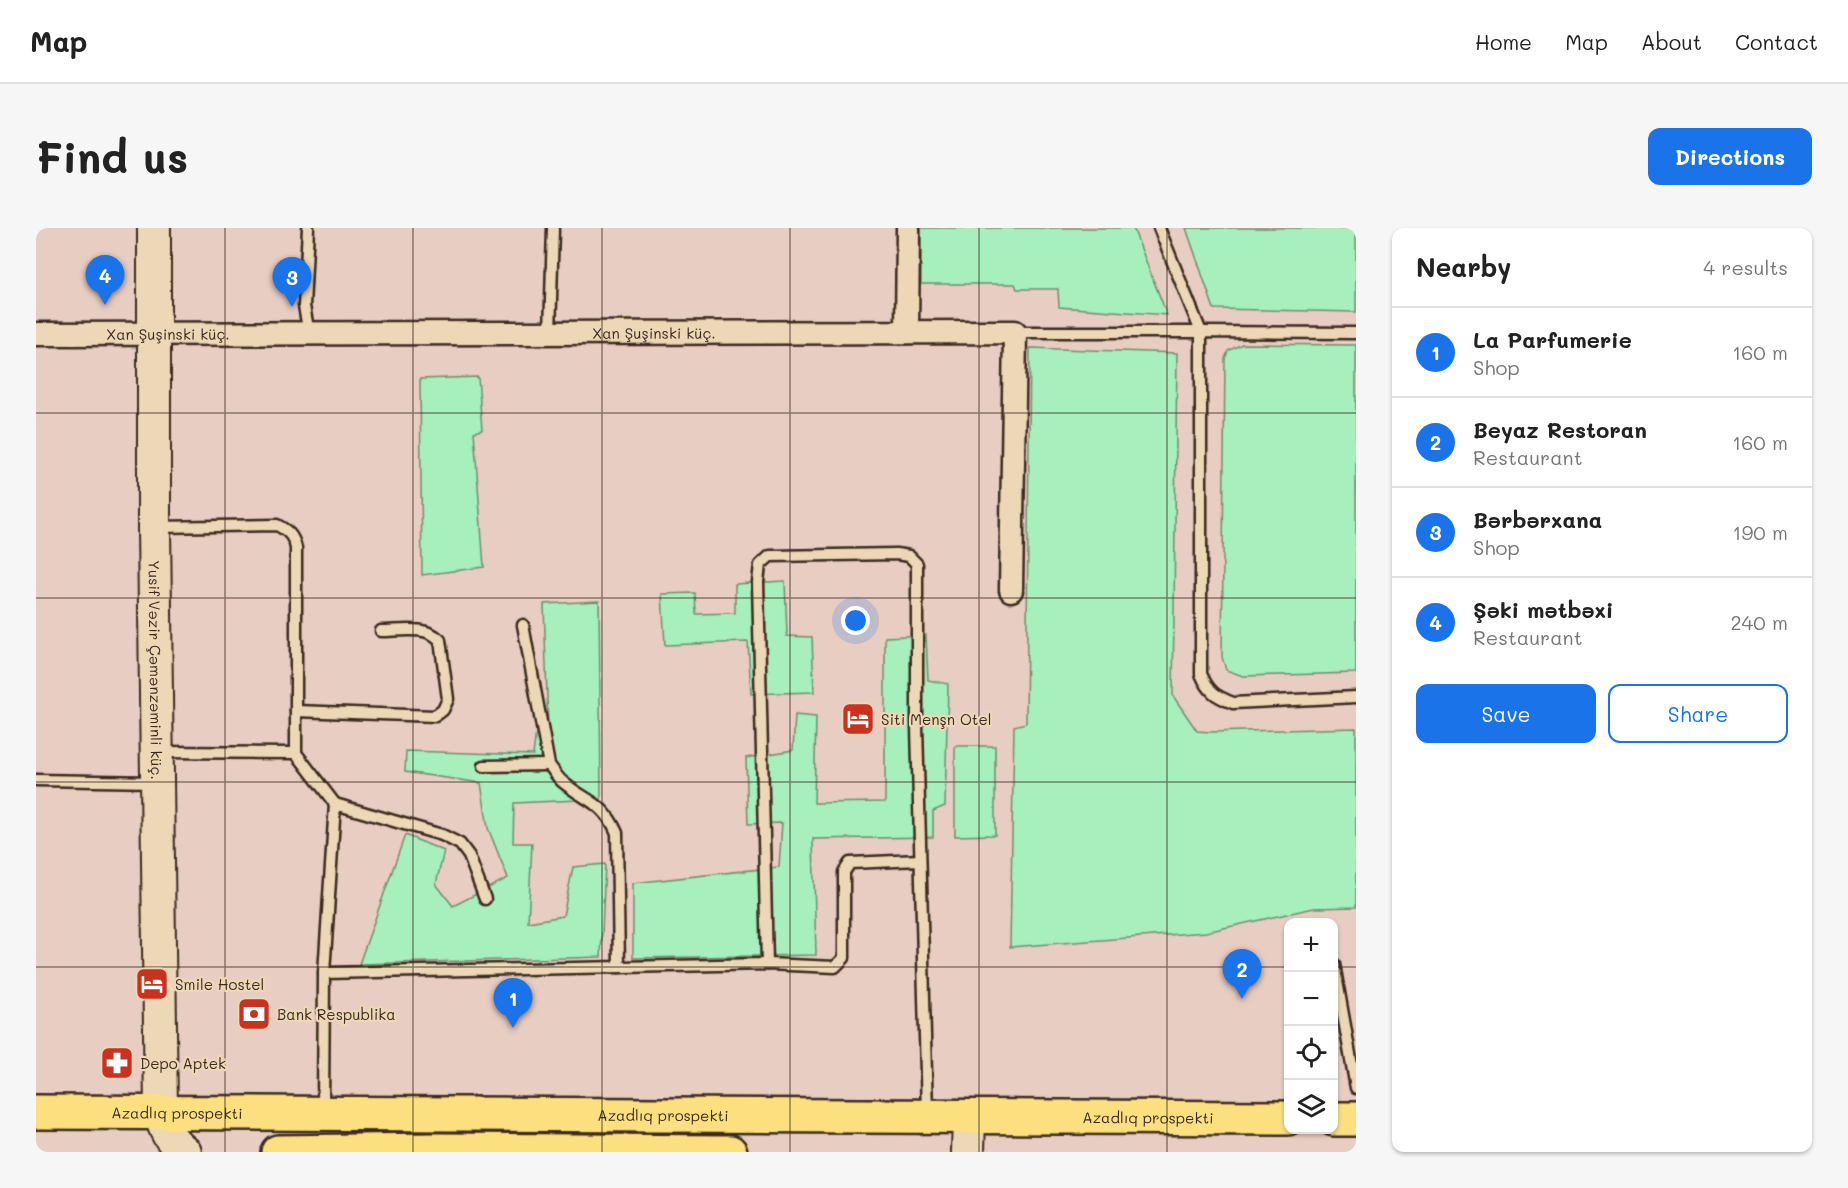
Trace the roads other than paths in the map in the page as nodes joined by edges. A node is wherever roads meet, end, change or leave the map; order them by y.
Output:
1 (154, 228) edge
2 (308, 228) edge
3 (553, 228) edge
4 (908, 228) edge
5 (1159, 228) edge
6 (907, 332) junction
7 (1015, 332) junction
8 (1201, 332) junction
9 (1356, 333) edge
10 (36, 334) edge
11 (309, 334) junction
12 (550, 334) junction
13 (154, 335) junction
14 (154, 527) junction
15 (1011, 590) dead end
16 (523, 625) dead end
17 (381, 631) dead end
18 (1356, 698) edge
19 (296, 711) junction
20 (296, 753) junction
21 (549, 765) junction
22 (484, 766) dead end
23 (158, 767) junction
24 (36, 780) edge
25 (335, 804) junction
26 (921, 860) junction
27 (485, 899) dead end
28 (766, 964) junction
29 (619, 967) junction
30 (324, 972) junction
31 (1335, 972) edge
32 (1356, 1088) edge
33 (36, 1112) edge
34 (161, 1112) junction
35 (323, 1112) junction
36 (633, 1116) junction
37 (927, 1116) junction
38 (969, 1118) junction
39 (1284, 1118) edge
40 (1338, 1119) edge
41 (1356, 1119) edge
42 (437, 1151) edge
43 (633, 1151) edge
44 (185, 1152) edge
45 (278, 1152) edge
46 (689, 1152) edge
47 (730, 1152) edge
48 (968, 1152) edge

1 - 13 main road, Yusif Vəzir Çəmənzəminli küç.
2 - 11 lane
3 - 12 lane
4 - 6 street
5 - 8 lane
6 - 7 street, Xan Şuşinski küç.
6 - 12 street, Xan Şuşinski küç.
7 - 8 lane
7 - 15 street
8 - 9 lane
8 - 18 lane
10 - 13 street, Xan Şuşinski küç.
11 - 12 street, Xan Şuşinski küç.
11 - 13 street, Xan Şuşinski küç.
13 - 14 main road, Yusif Vəzir Çəmənzəminli küç.
14 - 19 lane
14 - 23 main road, Yusif Vəzir Çəmənzəminli küç.
16 - 21 lane
17 - 19 lane
19 - 20 lane
20 - 23 lane
20 - 25 lane
21 - 22 lane
21 - 29 lane
23 - 24 lane
23 - 34 main road, Yusif Vəzir Çəmənzəminli küç.
25 - 27 lane
25 - 30 lane
26 - 28 lane
26 - 28 lane
26 - 37 lane
28 - 29 lane
29 - 30 lane
30 - 35 lane
31 - 32 lane
33 - 34 main road, Azadlıq prospekti
34 - 35 main road, Azadlıq prospekti
34 - 44 main road, Yusif Vəzir Çəmənzəminli küç.
35 - 36 main road, Azadlıq prospekti
36 - 37 main road, Azadlıq prospekti
36 - 43 main road
37 - 38 main road, Azadlıq prospekti
38 - 39 main road, Azadlıq prospekti
38 - 48 main road
40 - 41 main road
42 - 43 main road
42 - 45 main road
43 - 46 main road
46 - 47 main road

